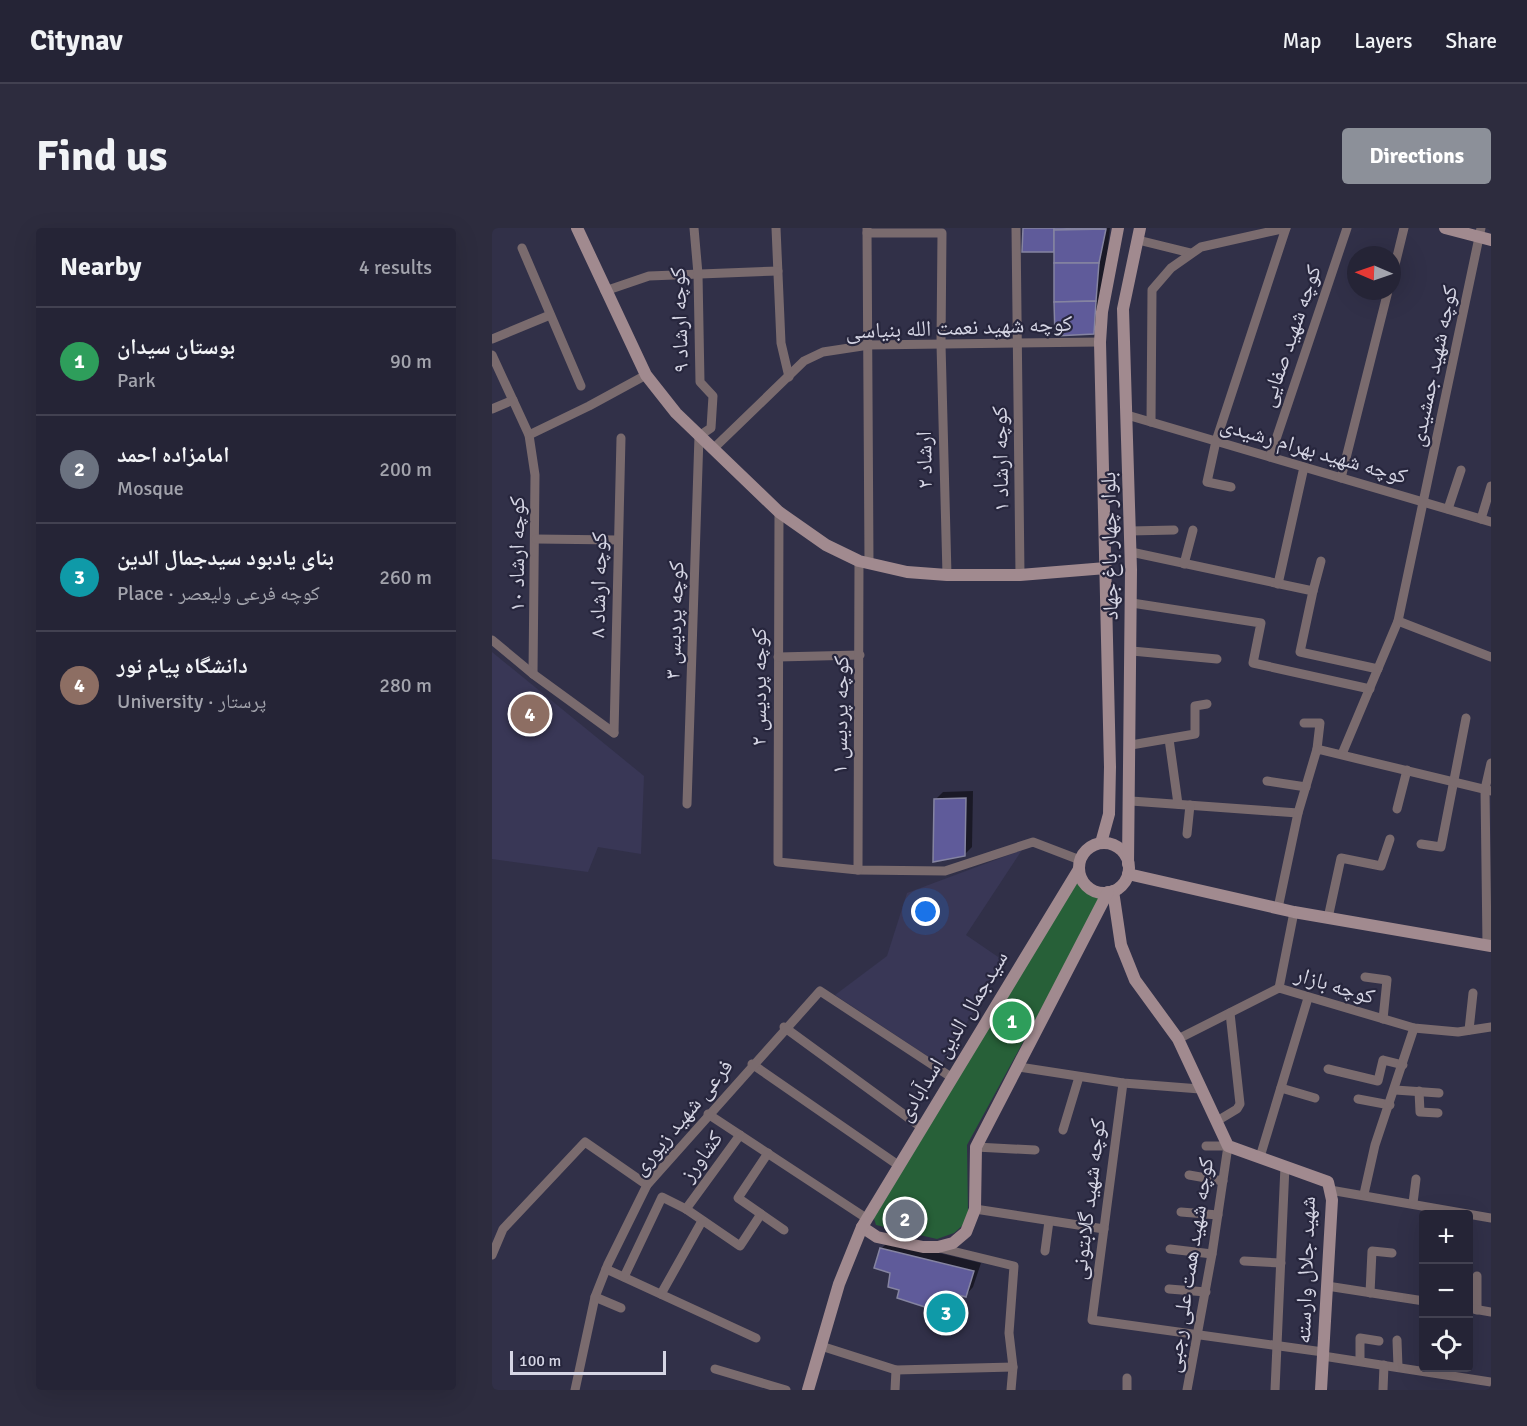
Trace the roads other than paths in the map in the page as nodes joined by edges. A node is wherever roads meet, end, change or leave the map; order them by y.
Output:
1 (577, 228) edge
2 (694, 228) edge
3 (776, 228) edge
4 (1016, 228) edge
5 (1118, 228) edge
6 (1286, 228) edge
7 (1347, 228) edge
8 (1404, 228) edge
9 (1445, 228) edge
10 (867, 230) edge
11 (1139, 234) edge
12 (1484, 235) edge
13 (1400, 246) edge
14 (522, 248) dead end
15 (1191, 253) junction
16 (778, 272) junction
17 (698, 274) junction
18 (605, 291) junction
19 (1386, 300) edge
20 (550, 315) junction
21 (492, 339) edge
22 (1018, 342) junction
23 (1100, 342) junction
24 (941, 344) junction
25 (868, 345) junction
26 (492, 355) edge
27 (646, 375) junction
28 (789, 377) junction
29 (581, 386) dead end
30 (513, 400) junction
31 (492, 409) edge
32 (1127, 415) junction
33 (1151, 422) junction
34 (529, 435) junction
35 (699, 436) junction
36 (621, 438) dead end
37 (1216, 441) junction
38 (713, 449) junction
39 (1270, 457) junction
40 (1304, 467) junction
41 (1461, 470) dead end
42 (1341, 478) junction
43 (1491, 486) edge
44 (1231, 487) dead end
45 (1425, 502) junction
46 (1448, 509) junction
47 (779, 512) junction
48 (1481, 519) junction
49 (1491, 522) edge
50 (1174, 530) dead end
51 (1192, 530) dead end
52 (1130, 531) junction
53 (537, 539) junction
54 (618, 540) junction
55 (1131, 552) junction
56 (1321, 561) dead end
57 (864, 562) junction
58 (1184, 564) junction
59 (1106, 568) junction
60 (947, 575) junction
61 (1020, 575) junction
62 (1278, 584) junction
63 (1313, 591) junction
64 (1132, 603) junction
65 (1398, 621) junction
66 (492, 640) edge
67 (1132, 651) junction
68 (861, 655) junction
69 (778, 657) junction
70 (1491, 657) edge
71 (1216, 659) dead end
72 (1378, 669) junction
73 (534, 674) junction
74 (1370, 689) junction
75 (1207, 704) dead end
76 (1467, 718) dead end
77 (1304, 723) dead end
78 (1169, 740) junction
79 (1131, 745) junction
80 (1317, 749) junction
81 (1342, 754) junction
82 (1491, 763) edge
83 (1407, 770) junction
84 (1267, 781) dead end
85 (1453, 781) junction
86 (1306, 787) junction
87 (1488, 790) edge
88 (1131, 801) junction
89 (687, 804) dead end
90 (1178, 804) junction
91 (1190, 805) junction
92 (1397, 809) dead end
93 (1298, 813) junction
94 (1187, 834) dead end
95 (1390, 838) dead end
96 (1101, 843) junction
97 (1421, 844) dead end
98 (1080, 864) junction
99 (1128, 869) junction
100 (858, 870) junction
101 (1111, 892) junction
102 (1278, 908) junction
103 (1294, 912) junction
104 (1329, 918) junction
105 (1489, 946) edge
106 (1365, 977) dead end
107 (1279, 988) junction
108 (1473, 993) dead end
109 (1308, 999) junction
110 (1230, 1013) junction
111 (1383, 1019) junction
112 (1491, 1027) edge
113 (785, 1028) junction
114 (1414, 1028) junction
115 (1469, 1030) junction
116 (1178, 1039) junction
117 (752, 1064) junction
118 (1403, 1065) junction
119 (1019, 1067) junction
120 (1328, 1069) dead end
121 (951, 1077) junction
122 (1079, 1077) junction
123 (1123, 1083) junction
124 (1281, 1088) junction
125 (1200, 1089) junction
126 (1395, 1090) junction
127 (1419, 1091) junction
128 (1439, 1093) dead end
129 (1315, 1098) dead end
130 (1358, 1100) dead end
131 (1390, 1105) junction
132 (1438, 1113) dead end
133 (708, 1114) junction
134 (1216, 1121) junction
135 (921, 1127) junction
136 (1063, 1130) dead end
137 (740, 1135) junction
138 (1206, 1146) dead end
139 (1228, 1146) junction
140 (976, 1147) junction
141 (1035, 1150) dead end
142 (768, 1154) junction
143 (1260, 1157) junction
144 (898, 1165) junction
145 (1285, 1166) junction
146 (1189, 1175) dead end
147 (1416, 1179) dead end
148 (1223, 1180) junction
149 (647, 1185) junction
150 (1330, 1190) junction
151 (1364, 1194) junction
152 (1413, 1203) junction
153 (686, 1209) junction
154 (975, 1209) junction
155 (1181, 1212) dead end
156 (761, 1214) junction
157 (1218, 1215) junction
158 (1491, 1218) edge
159 (702, 1221) junction
160 (1049, 1221) junction
161 (864, 1222) junction
162 (1104, 1229) junction
163 (784, 1230) dead end
164 (938, 1247) junction
165 (1170, 1249) dead end
166 (1045, 1251) dead end
167 (1392, 1253) dead end
168 (1212, 1254) junction
169 (492, 1255) edge
170 (1244, 1261) dead end
171 (1281, 1263) junction
172 (606, 1269) junction
173 (1477, 1276) dead end
174 (624, 1277) junction
175 (1327, 1286) junction
176 (1169, 1290) dead end
177 (1206, 1292) junction
178 (1370, 1293) junction
179 (661, 1294) junction
180 (596, 1297) junction
181 (1419, 1300) edge
182 (621, 1308) dead end
183 (1473, 1309) edge
184 (1491, 1312) edge
185 (1197, 1336) junction
186 (756, 1338) dead end
187 (1397, 1340) dead end
188 (1379, 1341) dead end
189 (821, 1346) junction
190 (1277, 1346) junction
191 (1323, 1354) junction
192 (1359, 1361) junction
193 (1384, 1365) junction
194 (1013, 1367) junction
195 (1398, 1367) junction
196 (1419, 1367) edge
197 (716, 1370) dead end
198 (896, 1370) junction
199 (1446, 1372) edge
200 (1127, 1378) dead end
201 (1491, 1382) edge
202 (575, 1390) edge
203 (786, 1390) edge
204 (808, 1390) edge
205 (895, 1390) edge
206 (1011, 1390) edge
207 (1127, 1390) edge
208 (1187, 1390) edge
209 (1275, 1390) edge
210 (1321, 1390) edge
211 (1383, 1390) edge

1 - 18 street
2 - 17 street, کوچه ارشاد ۹
3 - 16 street
4 - 22 street, کوچه ارشاد ۱
5 - 23 street, بلوار چهار باغ جهاد
6 - 15 street
6 - 37 street
7 - 39 street, کوچه شهید صفایی
8 - 13 street
9 - 12 street
10 - 24 street, ارشاد ۲
10 - 25 street, کوچه پردیس ۱
11 - 15 street
11 - 32 street, بلوار چهار باغ جهاد
12 - 45 street, کوچه شهید جمشیدی
14 - 20 street
15 - 33 street
16 - 17 street
16 - 28 street
17 - 18 street
17 - 35 street, کوچه ارشاد ۹
18 - 27 street
19 - 42 street
20 - 21 street
20 - 29 street
22 - 23 street, کوچه شهید نعمت الله بنیاسی
22 - 24 street, کوچه شهید نعمت الله بنیاسی
22 - 61 street, کوچه ارشاد ۱
23 - 59 street, بلوار چهار باغ جهاد
24 - 25 street, کوچه شهید نعمت الله بنیاسی
24 - 60 street, ارشاد ۲
25 - 28 street, کوچه شهید نعمت الله بنیاسی
25 - 57 street, کوچه پردیس ۱
26 - 30 street, کوچه ارشاد ۱۰
27 - 34 street
27 - 35 street
28 - 38 street, کوچه شهید نعمت الله بنیاسی
30 - 31 street
30 - 34 street, کوچه ارشاد ۱۰
32 - 33 street, کوچه شهید بهرام رشیدی
32 - 52 street, بلوار چهار باغ جهاد
33 - 37 street, کوچه شهید بهرام رشیدی
34 - 53 street, کوچه ارشاد ۱۰
35 - 38 street
35 - 89 street, کوچه پردیس ۳
36 - 54 street, کوچه ارشاد ۸
37 - 39 street, کوچه شهید بهرام رشیدی
37 - 44 street
38 - 47 street
39 - 40 street, کوچه شهید بهرام رشیدی
40 - 42 street, کوچه شهید بهرام رشیدی
40 - 62 street
41 - 46 street
42 - 45 street, کوچه شهید بهرام رشیدی
43 - 48 street
45 - 46 street, کوچه شهید بهرام رشیدی
45 - 65 street, کوچه شهید جمشیدی
46 - 48 street, کوچه شهید بهرام رشیدی
47 - 57 street
47 - 69 street, کوچه پردیس ۲
48 - 49 street, کوچه شهید بهرام رشیدی
50 - 52 street
51 - 58 street
52 - 55 street, بلوار چهار باغ جهاد
53 - 54 street
53 - 73 street, کوچه ارشاد ۱۰
54 - 73 street, کوچه ارشاد ۸
55 - 58 street
55 - 64 street, بلوار چهار باغ جهاد
56 - 63 street
57 - 60 street
57 - 68 street, کوچه پردیس ۱
58 - 62 street
59 - 61 street
59 - 96 street, بلوار چهار باغ جهاد
60 - 61 street
62 - 63 street
63 - 72 street
64 - 67 street, بلوار چهار باغ جهاد
64 - 74 street
65 - 70 street
65 - 72 street, کوچه شهید جمشیدی
66 - 73 street
67 - 71 street
67 - 79 street, بلوار چهار باغ جهاد
68 - 69 street
68 - 100 street, کوچه پردیس ۱
69 - 100 street, کوچه پردیس ۲
72 - 74 street, کوچه شهید جمشیدی
74 - 81 street, کوچه شهید جمشیدی
75 - 78 street
76 - 85 street
77 - 80 street
78 - 79 street
78 - 90 street
79 - 88 street, بلوار چهار باغ جهاد
80 - 81 street
80 - 86 street
81 - 83 street
82 - 87 street
83 - 85 street
83 - 92 street
84 - 86 street
85 - 87 street
85 - 97 street
86 - 93 street
87 - 105 street
88 - 90 street
88 - 99 street, بلوار چهار باغ جهاد
90 - 91 street
91 - 93 street
91 - 94 street
93 - 102 street
95 - 104 street
96 - 98 street
96 - 99 street
98 - 100 street
98 - 101 street
98 - 121 street, سیدجمال الدین اسدآبادی
99 - 101 street
99 - 102 street
101 - 116 street
101 - 119 street
102 - 103 street
103 - 104 street
103 - 107 street
104 - 105 street
106 - 111 street
107 - 109 street, کوچه بازار
107 - 110 street, کوچه بازار
108 - 115 street
109 - 111 street, کوچه بازار
109 - 124 street
110 - 116 street, کوچه بازار
110 - 134 street
111 - 114 street, کوچه بازار
112 - 115 street, کوچه بازار
113 - 117 street, فرعی شهید زیوری
113 - 121 street, فرعی شهید زیوری
113 - 135 street
114 - 115 street, کوچه بازار
114 - 118 street
116 - 125 street
117 - 133 street, فرعی شهید زیوری
117 - 144 street
118 - 120 street
118 - 126 street
119 - 122 street
119 - 140 street
121 - 135 street, سیدجمال الدین اسدآبادی
122 - 123 street
122 - 136 street
123 - 125 street
123 - 162 street, کوچه شهید گلابتونی
124 - 129 street
124 - 143 street
125 - 134 street
126 - 127 street
126 - 131 street
127 - 128 street
127 - 132 street
130 - 131 street
131 - 151 street
133 - 137 street
133 - 149 street, فرعی شهید زیوری
134 - 139 street
135 - 144 street, سیدجمال الدین اسدآبادی
137 - 142 street
137 - 153 street, کشاورز
138 - 139 street
139 - 143 street, شهید جلال وارسته
139 - 148 street, کوچه شهید همت علی رجبی
140 - 141 street
140 - 154 street
142 - 156 street
142 - 161 street
143 - 145 street, شهید جلال وارسته
144 - 161 street, سیدجمال الدین اسدآبادی
145 - 150 street, شهید جلال وارسته
145 - 171 street
146 - 148 street
147 - 152 street
148 - 157 street, کوچه شهید همت علی رجبی
149 - 169 street
149 - 172 street, فرعی شهید زیوری
150 - 151 street
150 - 175 street, شهید جلال وارسته
151 - 152 street
152 - 158 street
153 - 159 street, کشاورز
153 - 174 street
154 - 160 street
154 - 164 street
155 - 157 street
156 - 159 street, کشاورز
156 - 163 street
157 - 168 street, کوچه شهید همت علی رجبی
159 - 179 street
160 - 162 street
160 - 166 street
161 - 164 street
161 - 189 street, سیدجمال الدین اسدآبادی
162 - 185 street, کوچه شهید گلابتونی
164 - 194 street
165 - 168 street
167 - 178 street
168 - 177 street, کوچه شهید همت علی رجبی
170 - 171 street
171 - 190 street
172 - 174 street
172 - 180 street, فرعی شهید زیوری
173 - 183 street
174 - 179 street
175 - 178 street
175 - 191 street, شهید جلال وارسته
176 - 177 street
177 - 185 street, کوچه شهید همت علی رجبی
178 - 181 street
179 - 186 street
180 - 182 street
180 - 202 street, فرعی شهید زیوری
183 - 184 street
185 - 190 street
185 - 208 street, کوچه شهید همت علی رجبی
187 - 195 street
188 - 192 street
189 - 198 street
189 - 204 street, سیدجمال الدین اسدآبادی
190 - 191 street
190 - 209 street
191 - 192 street
191 - 210 street, شهید جلال وارسته
192 - 193 street
193 - 195 street
193 - 211 street
194 - 198 street
194 - 206 street
195 - 196 street
197 - 203 street
198 - 205 street
199 - 201 street
200 - 207 street

